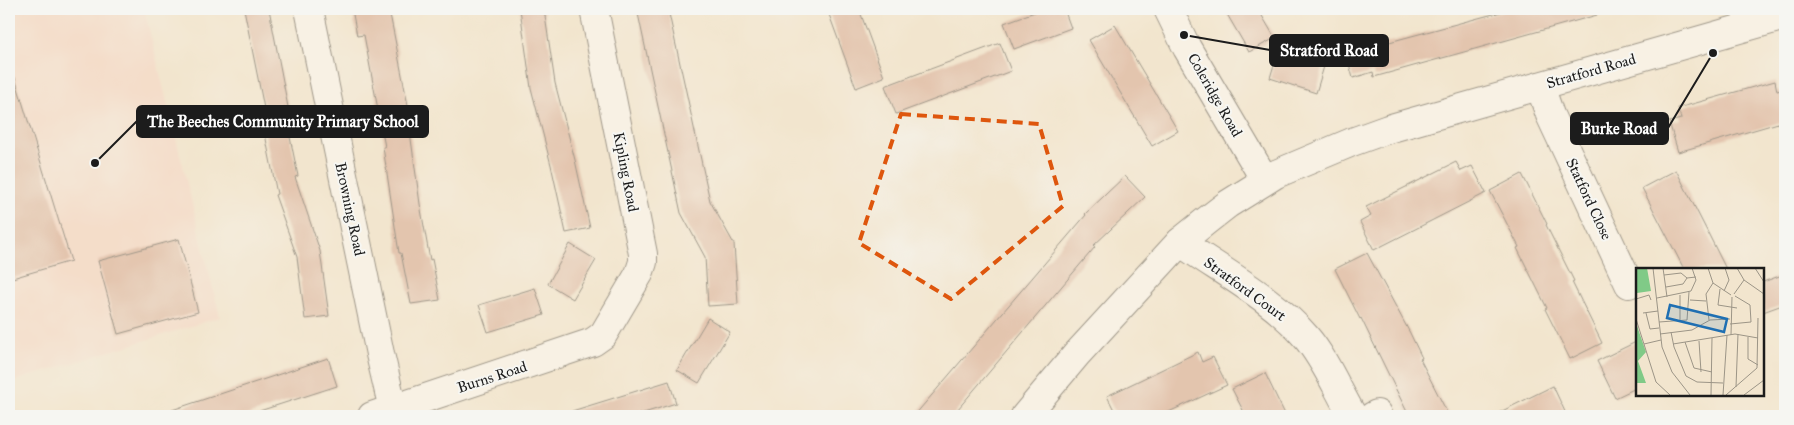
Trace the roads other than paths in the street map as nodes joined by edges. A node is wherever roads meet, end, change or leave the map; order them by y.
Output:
1 (309, 9) edge
2 (594, 9) edge
3 (1168, 9) edge
4 (1785, 16) edge
5 (1540, 86) junction
6 (1264, 180) junction
7 (1180, 242) junction
8 (1629, 284) dead end
9 (607, 328) joint
10 (383, 413) edge
11 (1026, 416) edge
12 (1368, 416) edge

1 - 10 street, Browning Road
2 - 9 street, Kipling Road
3 - 6 street, Coleridge Road
4 - 5 street, Stratford Road
5 - 6 street, Stratford Road
5 - 8 street, Statford Close
6 - 7 street, Stratford Road
7 - 11 street, Stratford Road
7 - 12 street, Stratford Court
9 - 10 street, Burns Road

